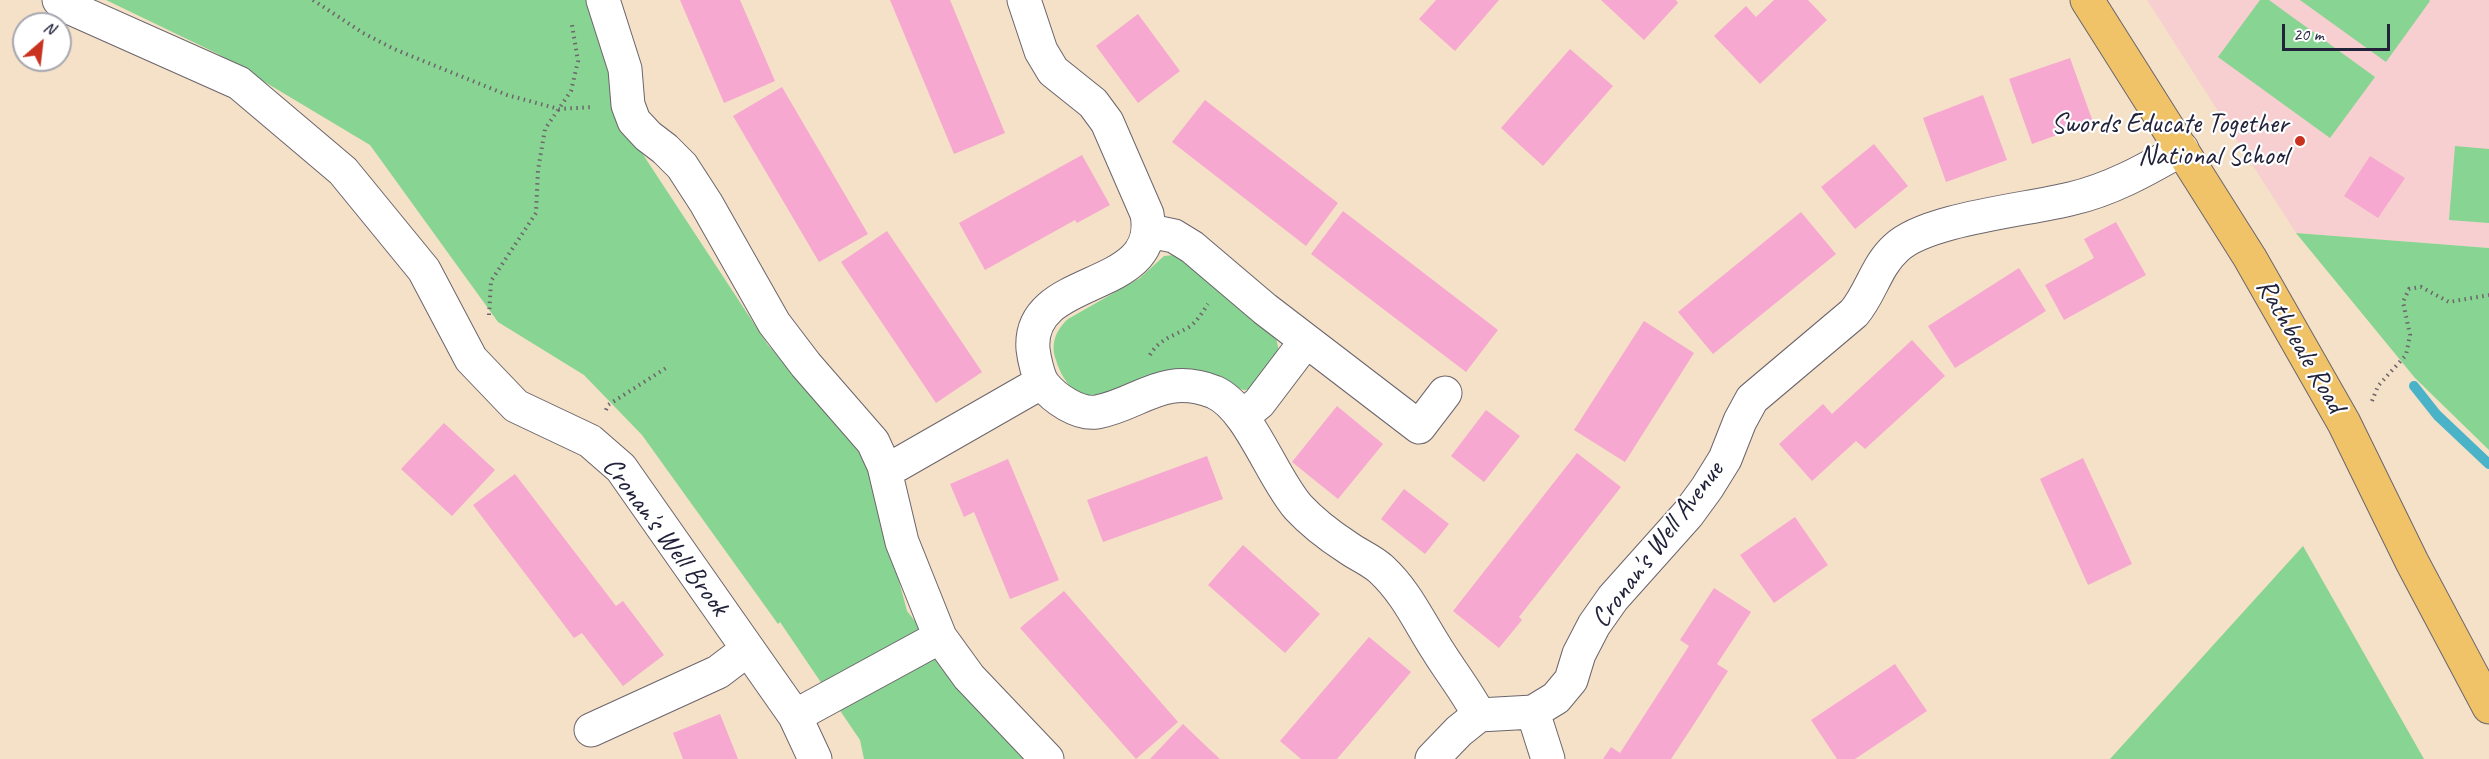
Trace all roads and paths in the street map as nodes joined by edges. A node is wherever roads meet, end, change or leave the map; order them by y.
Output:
1 (59, 0) edge
2 (313, 0) edge
3 (603, 0) edge
4 (1024, 0) edge
5 (2087, 0) edge
6 (571, 16) dead end
7 (628, 105) junction
8 (559, 109) junction
9 (2181, 149) junction
10 (1150, 231) junction
11 (1229, 278) junction
12 (2489, 295) edge
13 (488, 324) dead end
14 (1306, 341) junction
15 (666, 368) dead end
16 (1042, 382) junction
17 (1151, 390) junction
18 (1445, 393) dead end
19 (2368, 411) dead end
20 (602, 416) dead end
21 (1243, 416) junction
22 (884, 466) junction
23 (940, 637) junction
24 (747, 650) junction
25 (2489, 707) edge
26 (1533, 712) junction
27 (1479, 715) junction
28 (795, 716) junction
29 (591, 730) dead end
30 (815, 759) edge
31 (1047, 759) edge
32 (1432, 759) edge
33 (1548, 759) edge

1 - 24 street, Cronan's Well Brook
2 - 8 path
3 - 7 street
4 - 10 street
5 - 9 main road, Rathbeale Road
6 - 8 path
7 - 8 path
7 - 22 street
8 - 13 path
9 - 25 main road, Rathbeale Road
9 - 26 street, Cronan's Well Avenue
10 - 11 street
10 - 16 street
11 - 14 street
11 - 17 path
12 - 19 path
14 - 18 street
14 - 21 street
15 - 20 path
16 - 17 street
16 - 22 street
17 - 21 street
21 - 27 street
22 - 23 street
23 - 28 street
23 - 31 street
24 - 28 street, Cronan's Well Brook
24 - 29 street
26 - 27 street
26 - 33 street
27 - 32 street
28 - 30 street, Cronan's Well Brook

